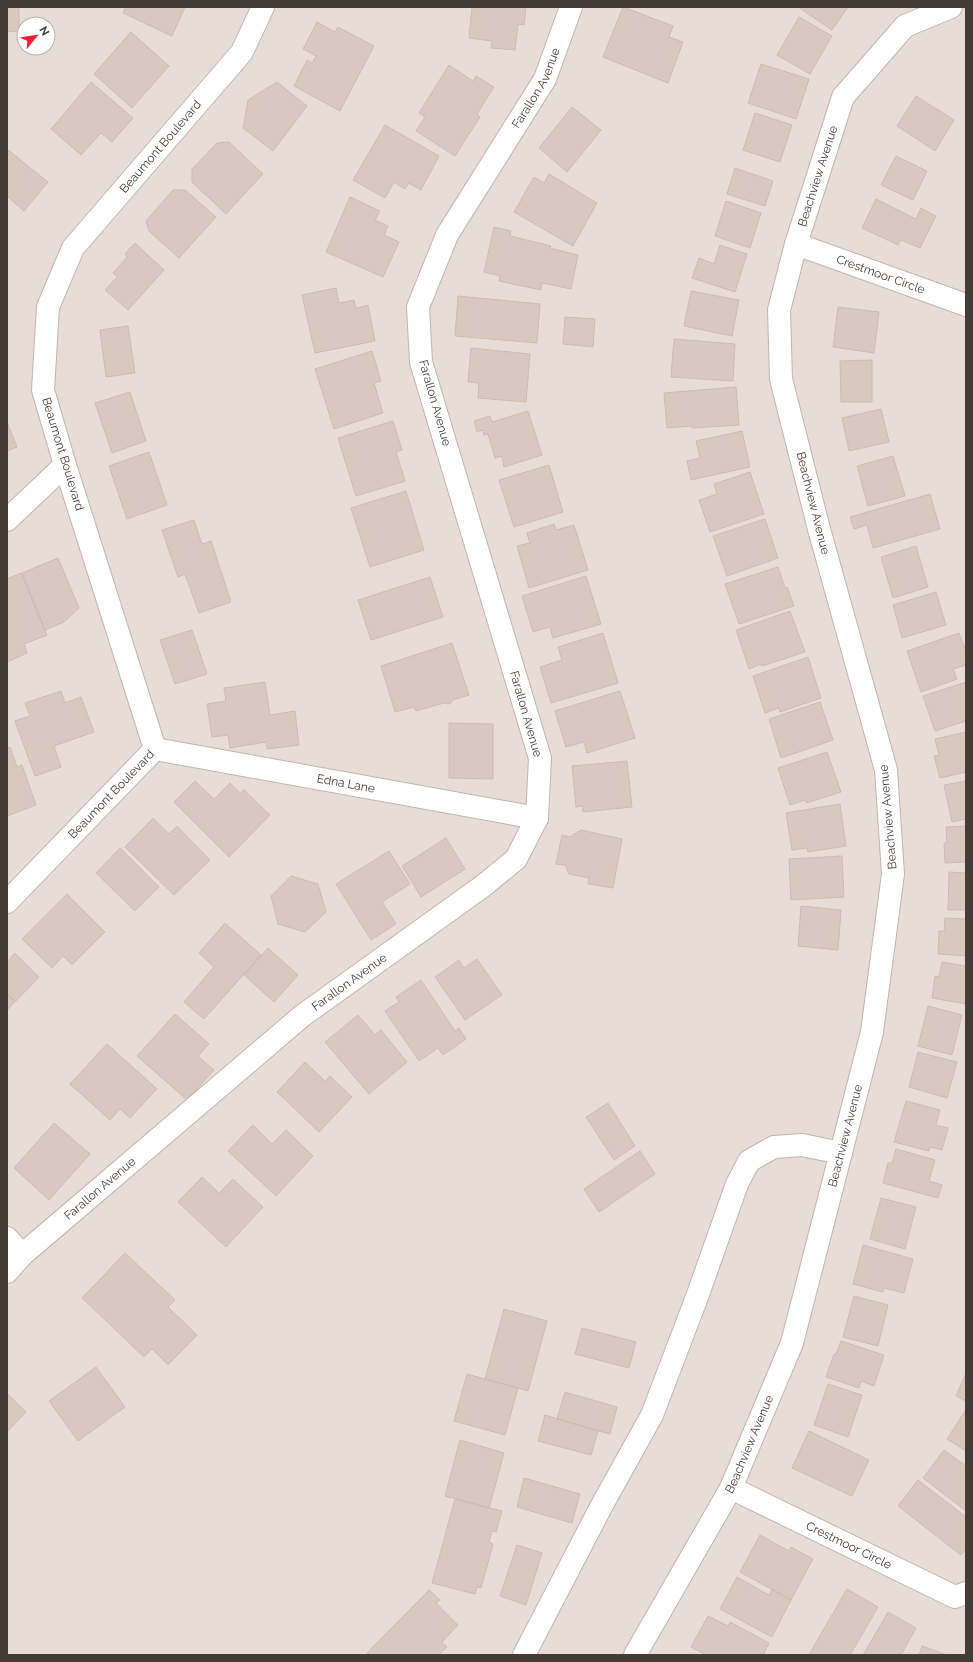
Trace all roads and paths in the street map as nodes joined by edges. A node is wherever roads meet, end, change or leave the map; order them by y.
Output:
1 (263, 7) edge
2 (571, 7) edge
3 (951, 7) edge
4 (796, 244) junction
5 (966, 305) edge
6 (65, 465) junction
7 (7, 520) edge
8 (155, 749) junction
9 (537, 818) junction
10 (7, 902) edge
11 (841, 1153) junction
12 (7, 1238) edge
13 (22, 1255) junction
14 (7, 1272) edge
15 (731, 1488) junction
16 (966, 1593) edge
17 (524, 1655) edge
18 (635, 1655) edge

1 - 6 street, Beaumont Boulevard
2 - 9 street, Farallon Avenue
3 - 4 street, Beachview Avenue
4 - 5 street, Crestmoor Circle
4 - 11 street, Beachview Avenue
6 - 7 street
6 - 8 street, Beaumont Boulevard
8 - 9 street, Edna Lane
8 - 10 street, Beaumont Boulevard
9 - 13 street, Farallon Avenue
11 - 15 street, Beachview Avenue
11 - 17 street
12 - 13 street
13 - 14 street, Farallon Avenue
15 - 16 street, Crestmoor Circle
15 - 18 street, Beachview Avenue

